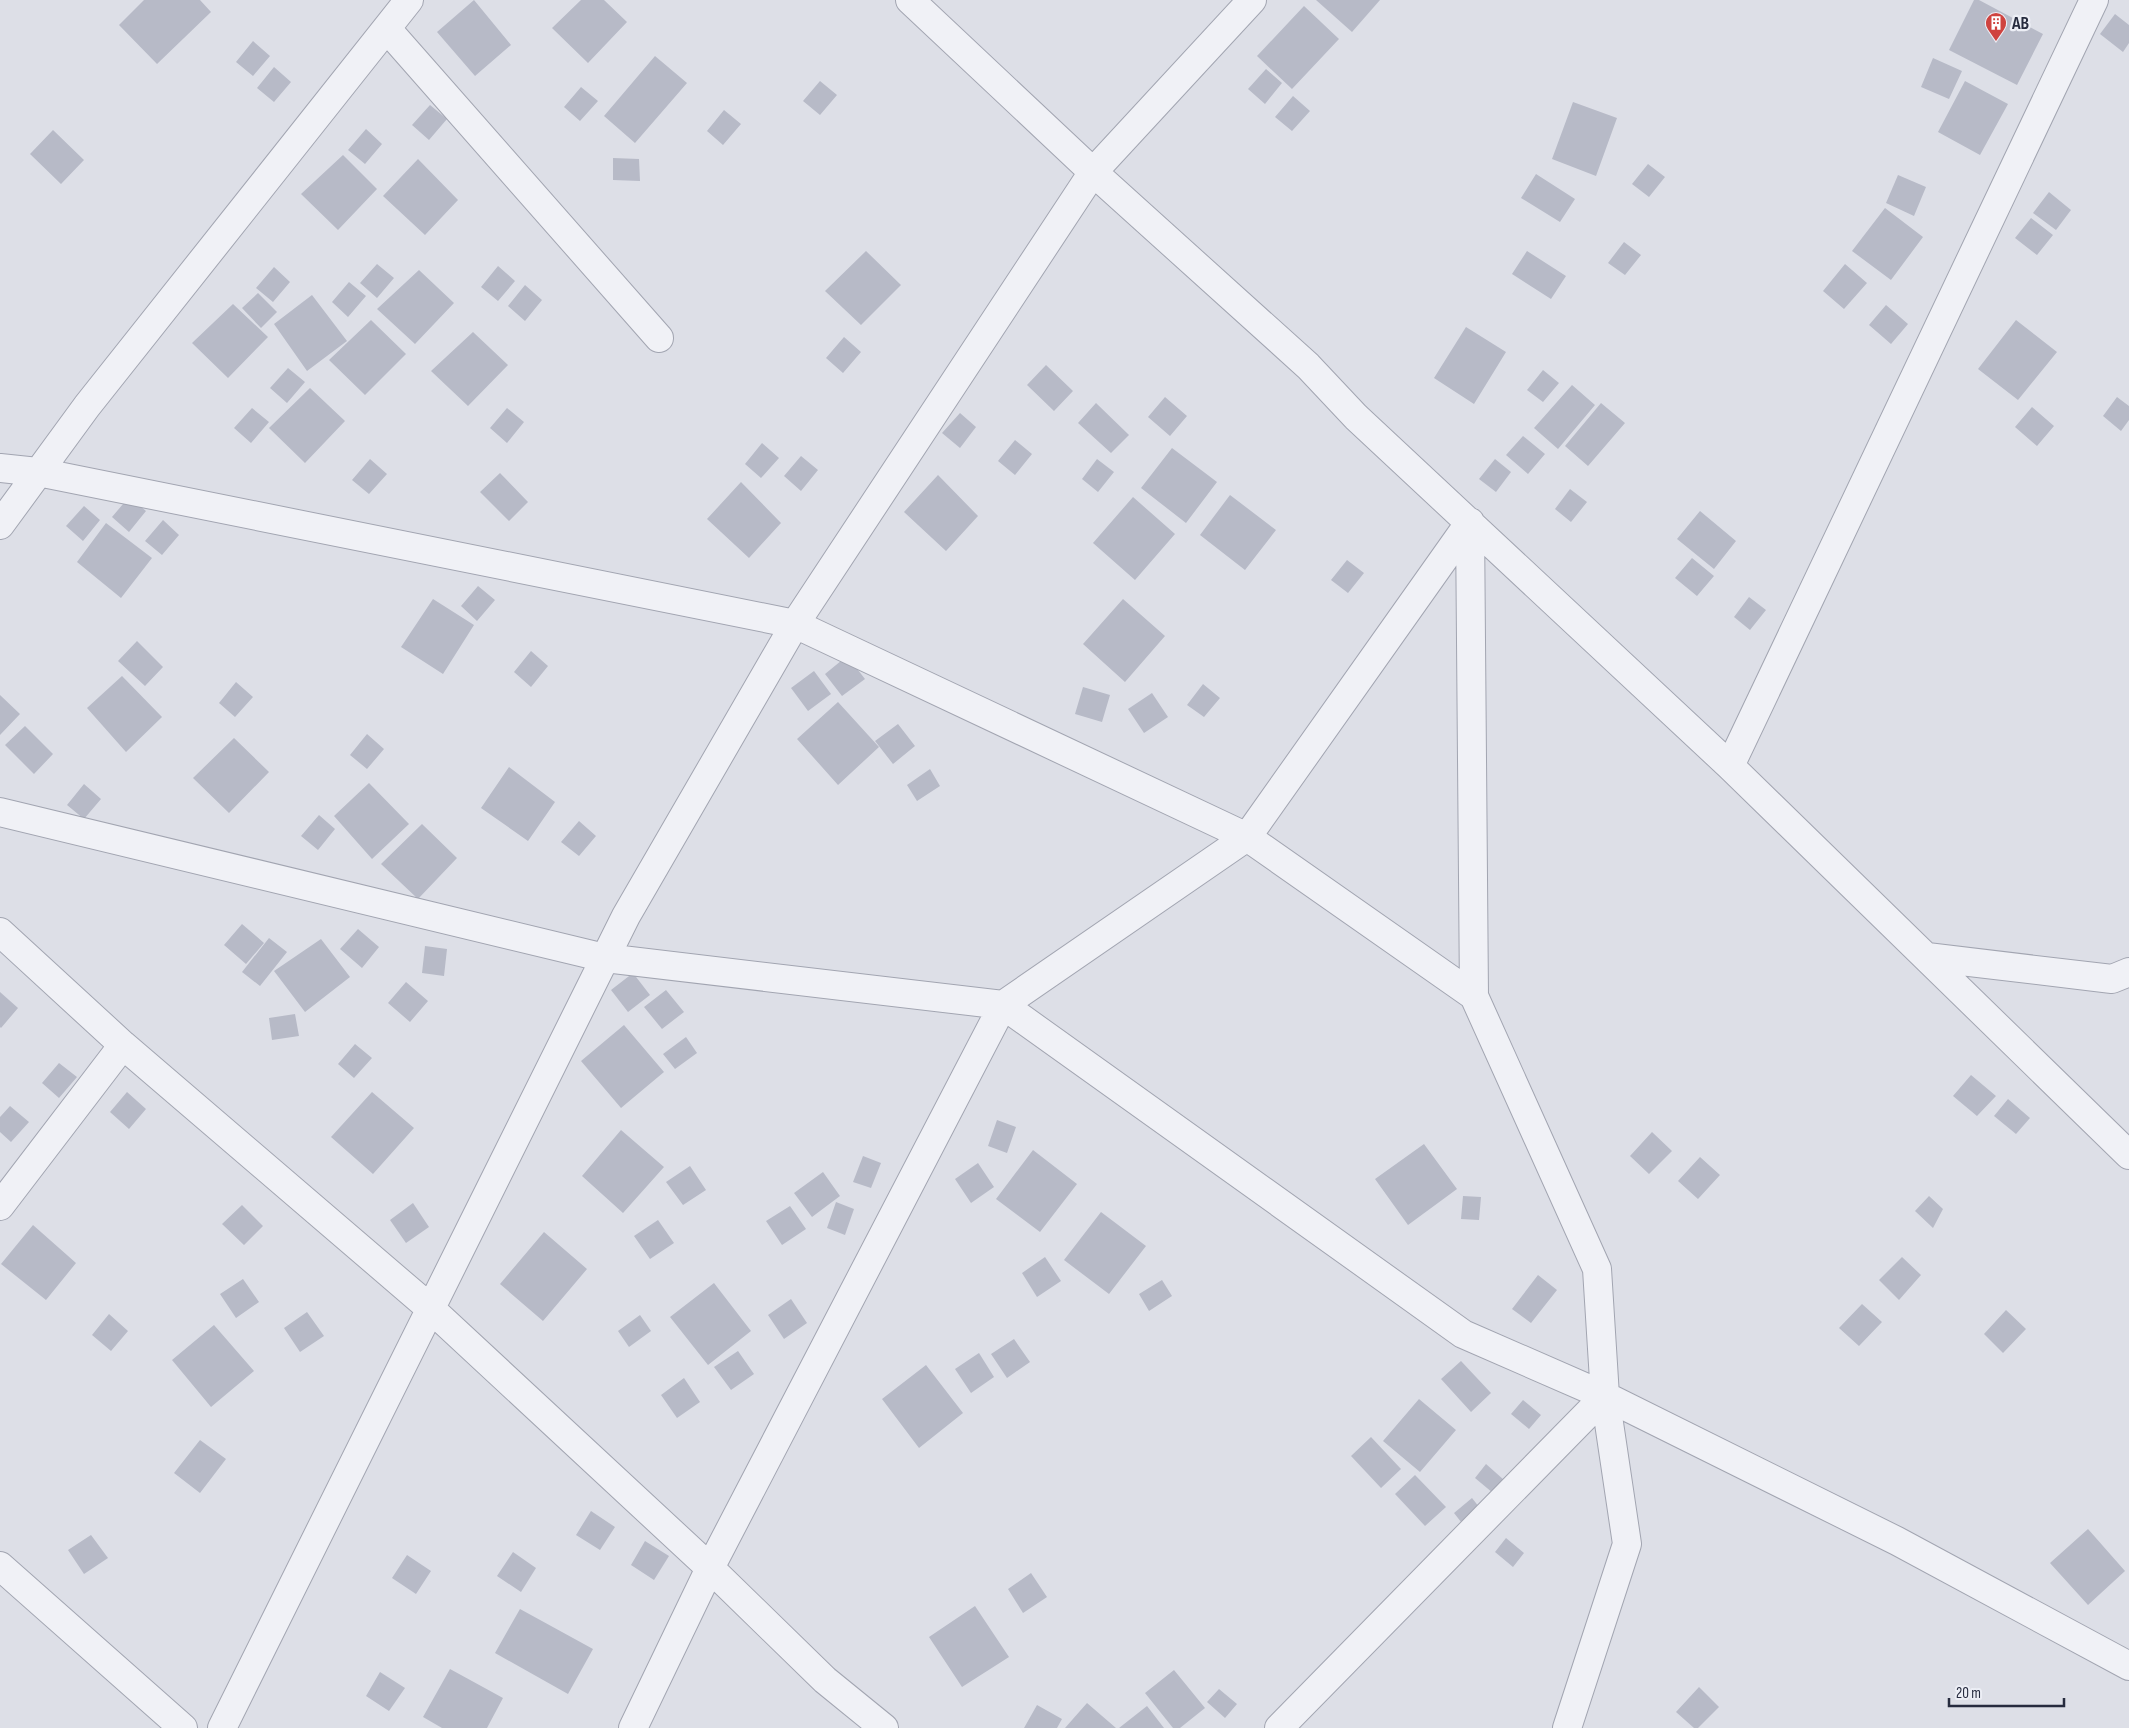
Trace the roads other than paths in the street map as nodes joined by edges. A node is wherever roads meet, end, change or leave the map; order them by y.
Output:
1 (409, 0) edge
2 (910, 0) edge
3 (1252, 0) edge
4 (2094, 0) edge
5 (388, 29) junction
6 (1093, 172) junction
7 (660, 338) dead end
8 (0, 468) edge
9 (38, 472) junction
10 (1470, 522) junction
11 (0, 525) edge
12 (795, 624) junction
13 (1730, 766) junction
14 (0, 812) edge
15 (1247, 837) junction
16 (0, 932) edge
17 (1927, 957) junction
18 (605, 958) junction
19 (2129, 972) edge
20 (1474, 996) junction
21 (1003, 1005) junction
22 (123, 1045) junction
23 (2129, 1155) edge
24 (0, 1206) edge
25 (431, 1309) junction
26 (1605, 1396) junction
27 (0, 1566) edge
28 (710, 1568) junction
29 (2129, 1666) edge
30 (184, 1728) edge
31 (222, 1728) edge
32 (633, 1728) edge
33 (884, 1728) edge
34 (1279, 1728) edge
35 (1567, 1728) edge

1 - 5 street
2 - 6 street
3 - 6 street
4 - 13 street
5 - 7 street
5 - 9 street
6 - 10 street
6 - 12 street
8 - 9 street
9 - 11 street
9 - 12 street
10 - 13 street
10 - 15 street
10 - 20 street
12 - 15 street
12 - 18 street
13 - 17 street
14 - 18 street
15 - 20 street
15 - 21 street
16 - 22 street
17 - 19 street
17 - 23 street
18 - 21 street
18 - 25 street
20 - 26 street
21 - 26 street
21 - 28 street
22 - 24 street
22 - 25 street
25 - 28 street
25 - 31 street
26 - 29 street
26 - 34 street
26 - 35 street
27 - 30 street
28 - 32 street
28 - 33 street

